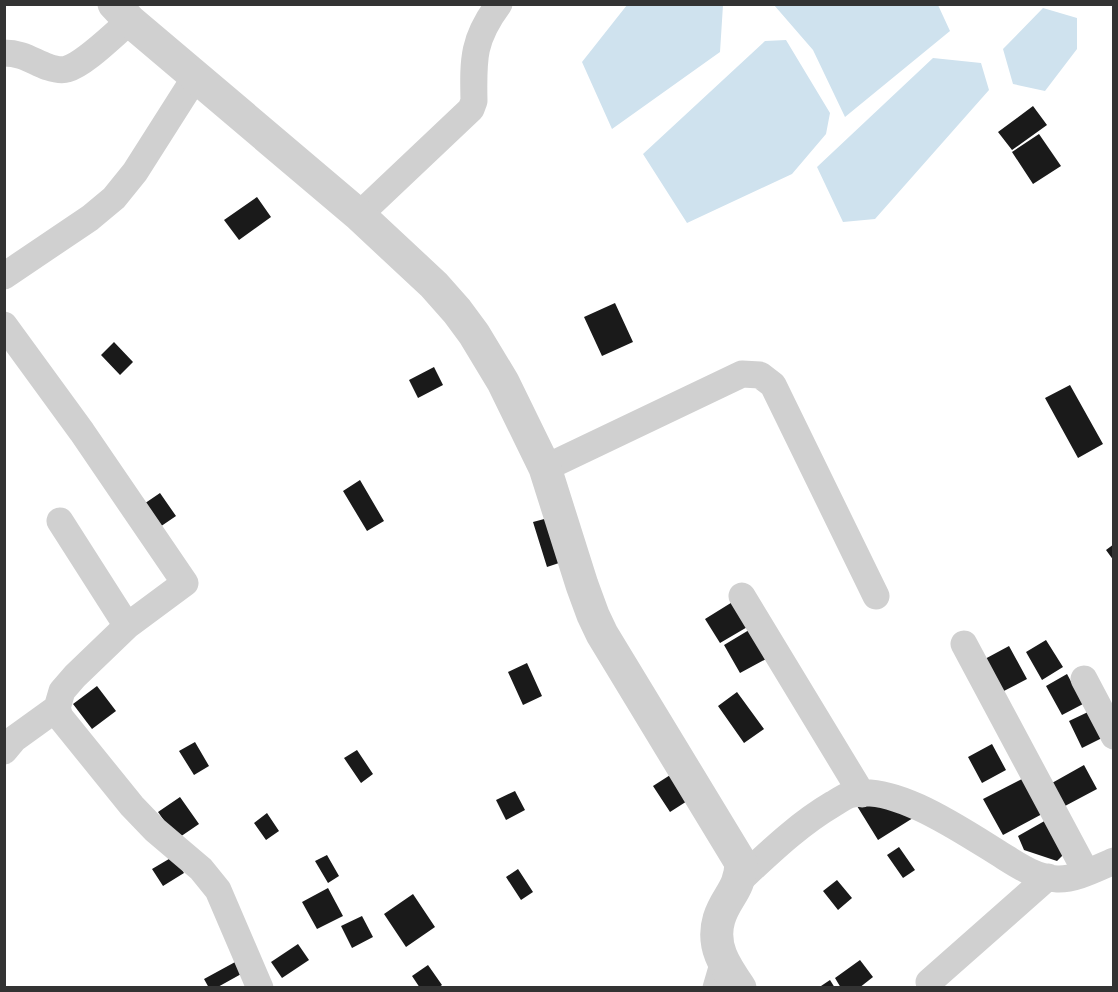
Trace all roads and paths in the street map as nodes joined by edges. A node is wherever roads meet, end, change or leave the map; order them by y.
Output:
1 (499, 4) edge
2 (122, 13) edge
3 (4, 53) edge
4 (196, 76) junction
5 (359, 215) junction
6 (4, 276) edge
7 (4, 325) edge
8 (545, 468) junction
9 (60, 521) dead end
10 (742, 596) dead end
11 (876, 596) dead end
12 (127, 626) junction
13 (964, 644) dead end
14 (1084, 679) dead end
15 (57, 708) junction
16 (1113, 736) edge
17 (4, 751) edge
18 (862, 794) junction
19 (1113, 861) edge
20 (1086, 872) junction
21 (1048, 877) junction
22 (741, 879) junction
23 (726, 979) edge
24 (929, 982) dead end
25 (260, 987) edge

1 - 5 street
2 - 3 street
2 - 4 street
4 - 5 street
4 - 6 street
5 - 8 street
7 - 12 street
8 - 11 street
8 - 22 street
9 - 12 street
10 - 18 street
12 - 15 street
13 - 20 street
14 - 16 street
15 - 17 street
15 - 25 street
18 - 21 street
18 - 22 street
19 - 20 street
20 - 21 street
21 - 24 street
22 - 23 street

